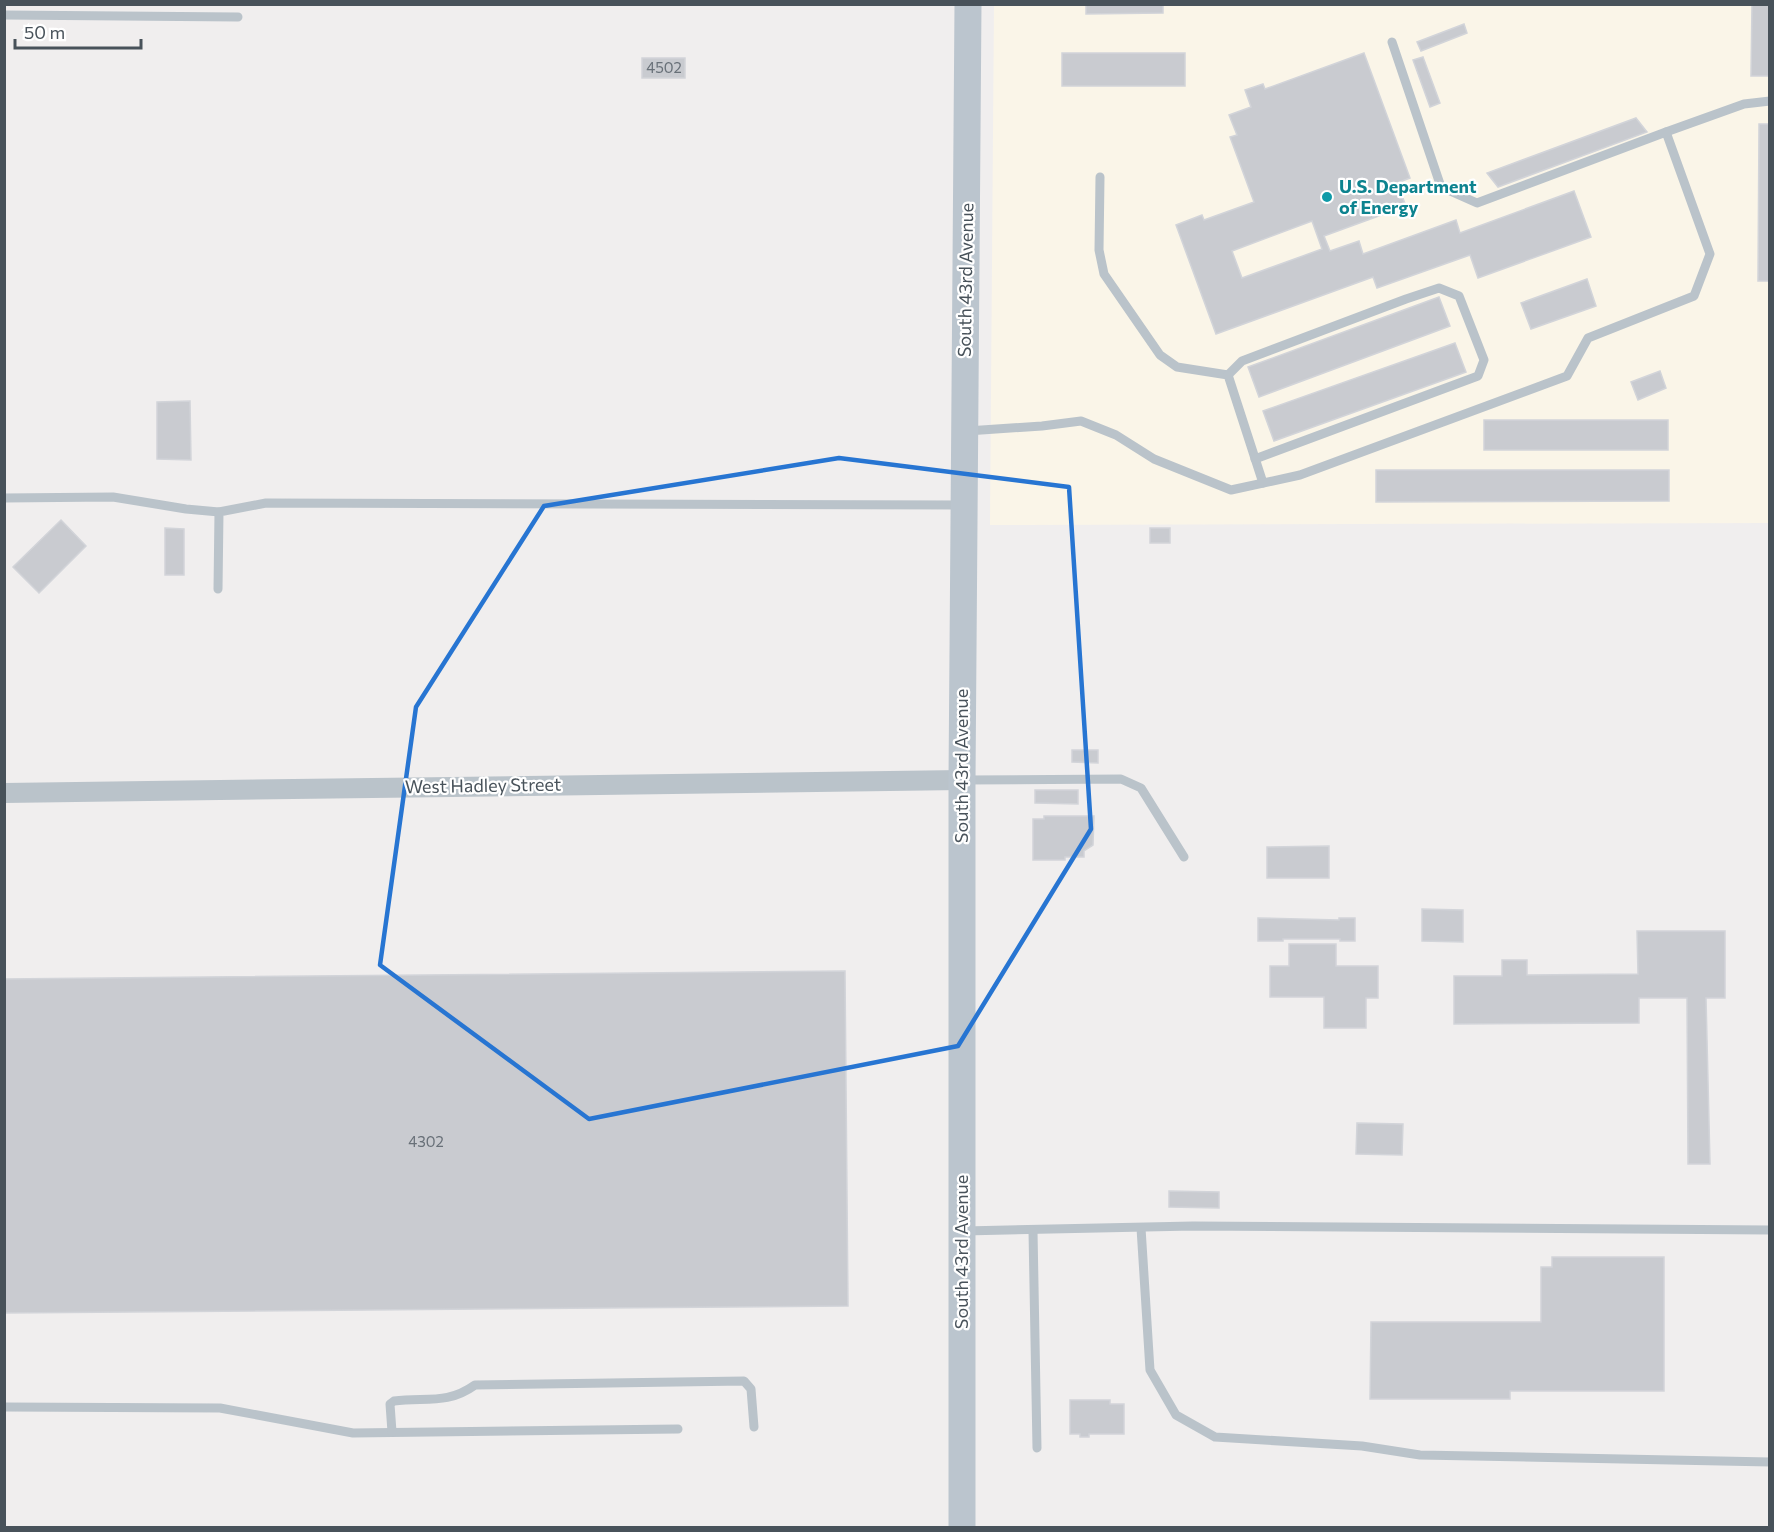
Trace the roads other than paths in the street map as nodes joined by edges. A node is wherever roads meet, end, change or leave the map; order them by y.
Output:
1 (968, 4) edge
2 (4, 15) edge
3 (238, 17) dead end
4 (1392, 42) dead end
5 (1770, 101) edge
6 (1666, 132) junction
7 (1100, 177) dead end
8 (1228, 375) junction
9 (964, 432) junction
10 (1255, 459) junction
11 (1263, 483) junction
12 (4, 498) edge
13 (964, 505) junction
14 (219, 512) junction
15 (218, 589) dead end
16 (962, 780) junction
17 (4, 793) edge
18 (1184, 857) dead end
19 (1141, 1228) junction
20 (1770, 1230) edge
21 (962, 1231) junction
22 (1033, 1231) junction
23 (4, 1407) edge
24 (754, 1427) dead end
25 (678, 1429) dead end
26 (392, 1432) junction
27 (1037, 1448) dead end
28 (1770, 1462) edge
29 (962, 1527) edge

1 - 9 main road, South 43rd Avenue
2 - 3 lane
4 - 6 lane
5 - 6 lane
6 - 11 lane
7 - 8 lane
8 - 10 lane
8 - 10 lane
9 - 11 lane
9 - 13 main road, South 43rd Avenue
10 - 11 lane
12 - 14 lane
13 - 14 lane
13 - 16 main road, South 43rd Avenue
14 - 15 lane
16 - 17 street, West Hadley Street
16 - 18 lane
16 - 21 main road, South 43rd Avenue
19 - 20 lane
19 - 22 lane
19 - 28 lane
21 - 22 lane
21 - 29 main road, South 43rd Avenue
22 - 27 lane
23 - 26 lane
24 - 26 lane
25 - 26 lane

